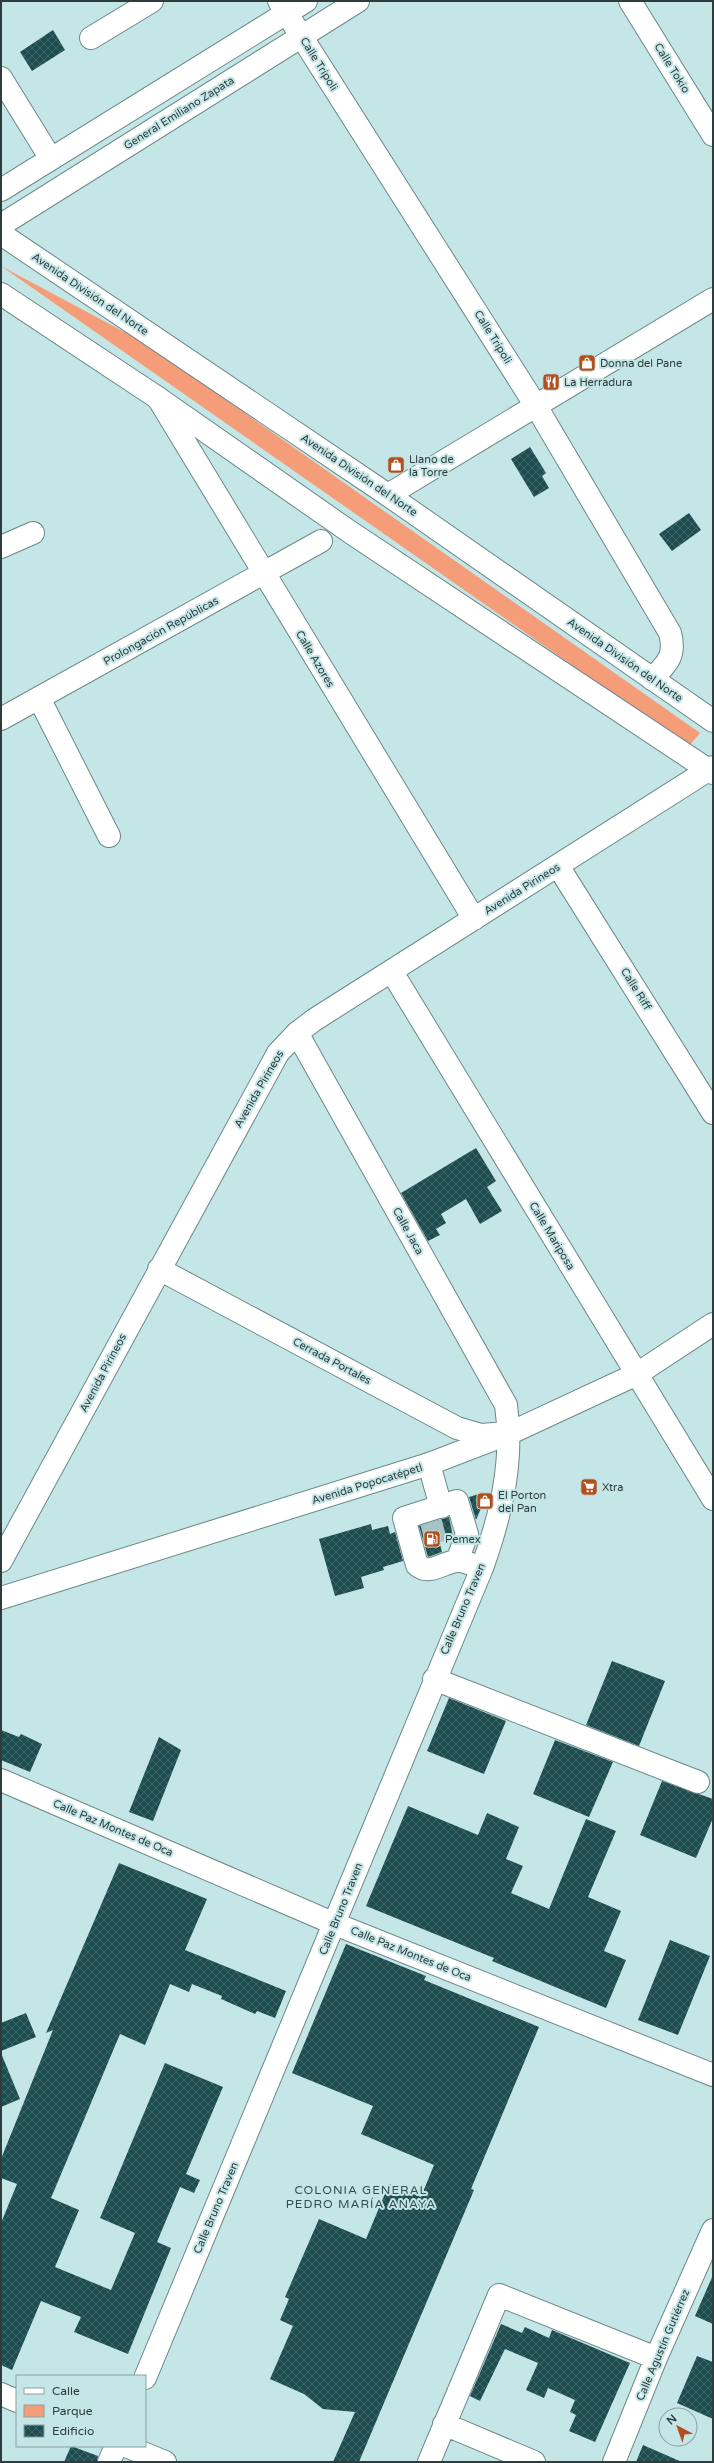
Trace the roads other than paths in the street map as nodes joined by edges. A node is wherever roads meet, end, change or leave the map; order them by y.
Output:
1 (152, 1) edge
2 (306, 1) edge
3 (358, 1) edge
4 (630, 1) edge
5 (283, 7) edge
6 (301, 36) junction
7 (91, 38) dead end
8 (1, 78) edge
9 (713, 135) edge
10 (51, 159) junction
11 (1, 190) edge
12 (1, 225) edge
13 (1, 234) edge
14 (1, 294) edge
15 (713, 299) edge
16 (158, 398) junction
17 (536, 406) junction
18 (388, 495) junction
19 (33, 533) dead end
20 (321, 541) dead end
21 (1, 547) edge
22 (264, 574) junction
23 (652, 679) junction
24 (39, 698) junction
25 (1, 719) edge
26 (713, 721) edge
27 (712, 770) edge
28 (109, 836) dead end
29 (558, 866) junction
30 (474, 919) junction
31 (392, 972) junction
32 (296, 1033) junction
33 (713, 1113) edge
34 (159, 1269) junction
35 (713, 1324) edge
36 (636, 1374) junction
37 (510, 1433) junction
38 (429, 1464) junction
39 (713, 1499) edge
40 (441, 1507) junction
41 (450, 1537) tunnel mouth
42 (1, 1561) edge
43 (441, 1564) junction
44 (482, 1568) junction
45 (1, 1598) edge
46 (434, 1679) junction
47 (1, 1780) edge
48 (698, 1782) dead end
49 (335, 1924) junction
50 (713, 2075) edge
51 (713, 2230) edge
52 (656, 2358) junction
53 (146, 2376) edge
54 (1, 2394) edge
55 (16, 2401) edge
56 (444, 2424) junction
57 (116, 2447) edge
58 (128, 2447) edge
59 (109, 2462) edge
60 (165, 2462) edge
61 (429, 2462) edge
62 (534, 2462) edge
63 (614, 2462) edge

1 - 7 street
2 - 5 street
3 - 6 street, General Emiliano Zapata
4 - 9 street, Calle Tokio
5 - 6 street, Calle Trípoli
5 - 10 street
6 - 12 street, General Emiliano Zapata
6 - 17 street, Calle Trípoli
8 - 10 street
10 - 11 street
13 - 18 street, Avenida División del Norte
14 - 16 street
15 - 17 street
16 - 22 street, Calle Azores
16 - 27 street
17 - 18 street
17 - 23 street, Calle Trípoli
18 - 23 street, Avenida División del Norte
19 - 21 street
20 - 22 street, Prolongación Repúblicas
22 - 24 street, Prolongación Repúblicas
22 - 30 street, Calle Azores
23 - 26 street, Avenida División del Norte
24 - 25 street, Prolongación Repúblicas
24 - 28 street
27 - 29 street, Avenida Pirineos
29 - 30 street, Avenida Pirineos
29 - 33 street, Calle Riff
30 - 31 street, Avenida Pirineos
31 - 32 street, Avenida Pirineos
31 - 36 street, Calle Mariposa
32 - 34 street, Avenida Pirineos
32 - 37 street, Calle Jaca
34 - 37 street, Cerrada Portales
34 - 42 street, Avenida Pirineos
35 - 36 street, Avenida Popocatépetl
36 - 37 street, Avenida Popocatépetl
36 - 39 street, Calle Mariposa
37 - 38 street, Avenida Popocatépetl
37 - 44 street, Calle Bruno Traven
38 - 40 street
38 - 45 street, Avenida Popocatépetl
40 - 43 street
40 - 43 street
41 - 43 street
43 - 44 street
44 - 46 street, Calle Bruno Traven
46 - 48 street
46 - 49 street, Calle Bruno Traven
47 - 49 street, Calle Paz Montes de Oca
49 - 50 street, Calle Paz Montes de Oca
49 - 53 street, Calle Bruno Traven
51 - 52 street, Calle Agustín Gutiérrez
52 - 56 street
52 - 63 street, Calle Agustín Gutiérrez
54 - 55 street
56 - 61 street
56 - 62 street
57 - 59 street
58 - 60 street

